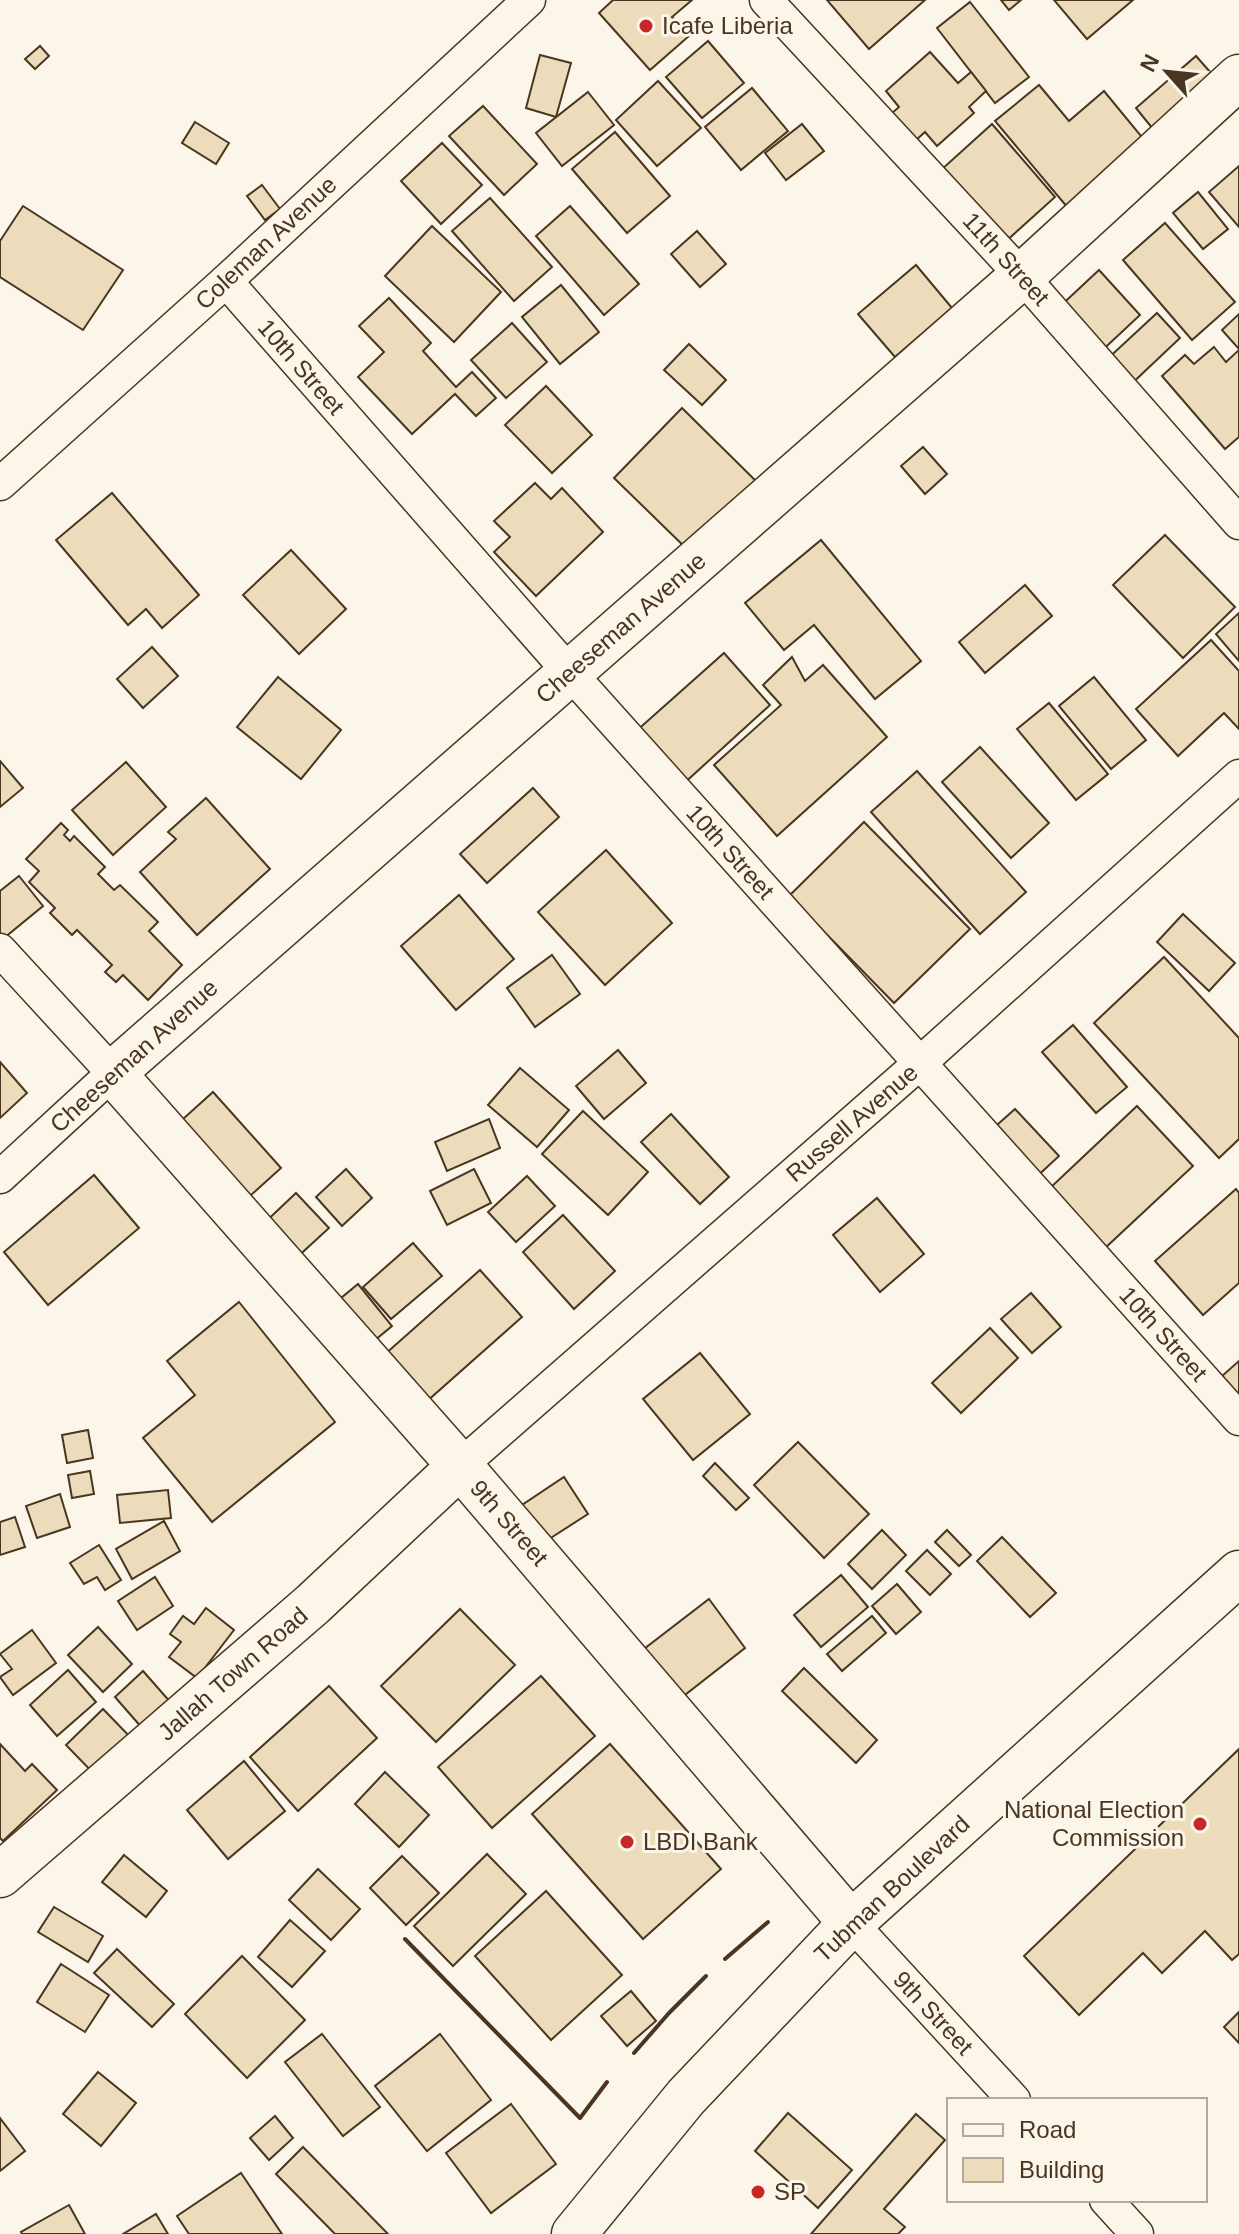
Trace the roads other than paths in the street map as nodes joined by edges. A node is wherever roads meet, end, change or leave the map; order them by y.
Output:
1 (529, 0) edge
2 (766, 0) edge
3 (1239, 77) edge
4 (1022, 276) junction
5 (226, 281) junction
6 (0, 484) edge
7 (1239, 523) edge
8 (570, 673) junction
9 (1239, 776) edge
10 (0, 950) edge
11 (920, 1063) junction
12 (113, 1073) junction
13 (0, 1177) edge
14 (1239, 1419) edge
15 (460, 1466) junction
16 (1239, 1573) edge
17 (0, 1875) edge
18 (851, 1923) junction
19 (1012, 2098) edge
20 (1108, 2202) edge
21 (574, 2234) edge
22 (1137, 2234) edge

1 - 5 street, Coleman Avenue
2 - 4 street, 11th Street
3 - 4 main road, Cheeseman Avenue
4 - 7 street, 11th Street
4 - 8 main road, Cheeseman Avenue
5 - 6 street, Coleman Avenue
5 - 8 street, 10th Street
8 - 11 street, 10th Street
8 - 12 main road, Cheeseman Avenue
9 - 11 street, Russell Avenue
10 - 12 street, 9th Street
11 - 14 street, 10th Street
11 - 15 street, Russell Avenue
12 - 13 street, Cheeseman Avenue
12 - 15 main road, 9th Street
15 - 17 main road, Jallah Town Road
15 - 18 main road, 9th Street
16 - 18 main road, Tubman Boulevard
18 - 19 street, 9th Street
18 - 21 main road, Tubman Boulevard
20 - 22 street

